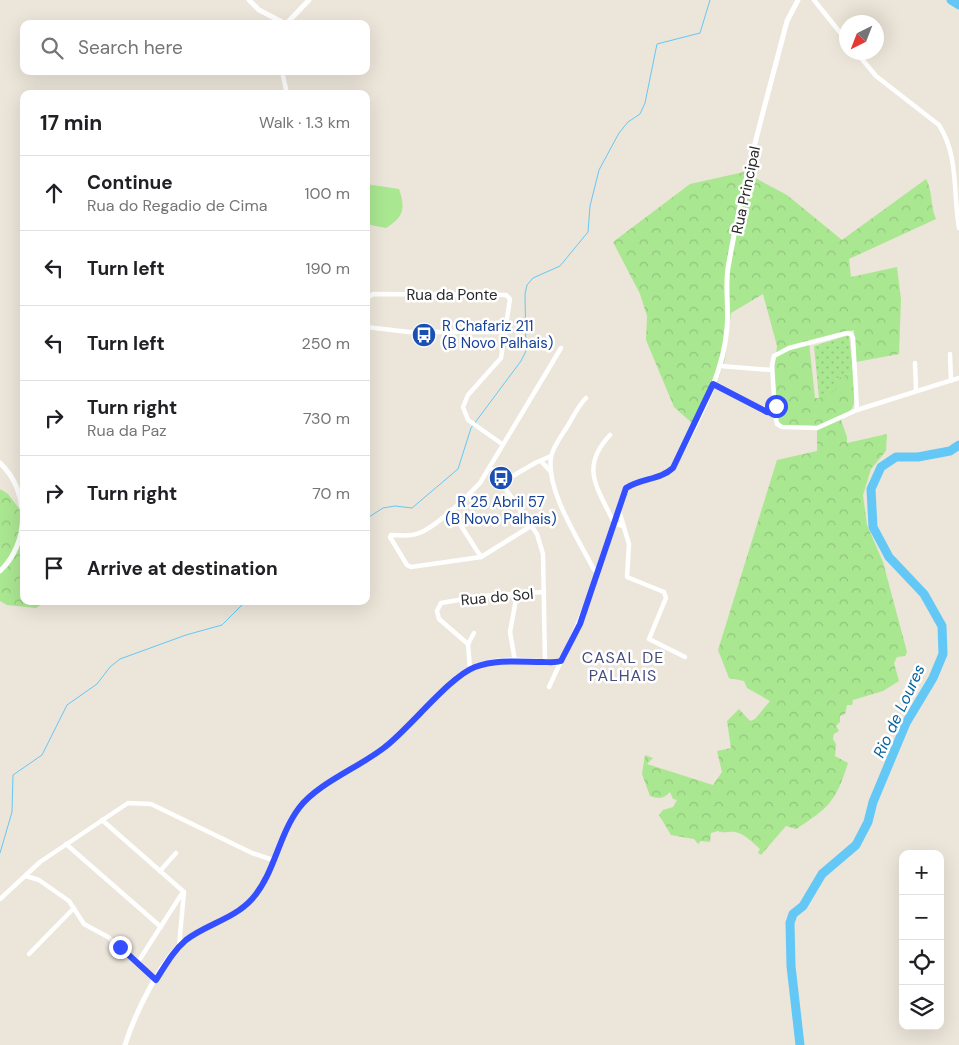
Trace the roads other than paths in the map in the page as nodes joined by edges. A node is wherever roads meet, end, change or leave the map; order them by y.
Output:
1 (249, 0) edge
2 (308, 0) edge
3 (798, 0) edge
4 (814, 0) edge
5 (278, 20) edge
6 (290, 20) edge
7 (839, 31) edge
8 (863, 60) edge
9 (283, 75) edge
10 (286, 90) edge
11 (956, 163) edge
12 (959, 228) edge
13 (370, 296) edge
14 (370, 327) edge
15 (505, 332) junction
16 (561, 348) dead end
17 (950, 354) dead end
18 (915, 363) dead end
19 (720, 366) junction
20 (772, 370) junction
21 (959, 378) edge
22 (951, 381) junction
23 (713, 384) junction
24 (916, 391) junction
25 (586, 398) dead end
26 (857, 410) junction
27 (775, 413) junction
28 (610, 435) dead end
29 (502, 444) junction
30 (551, 456) junction
31 (541, 461) junction
32 (0, 463) edge
33 (490, 468) junction
34 (551, 472) junction
35 (501, 483) junction
36 (20, 495) edge
37 (451, 510) junction
38 (619, 511) junction
39 (614, 523) junction
40 (531, 526) junction
41 (623, 526) junction
42 (20, 538) edge
43 (481, 557) junction
44 (0, 571) edge
45 (598, 574) junction
46 (544, 592) junction
47 (517, 594) junction
48 (474, 633) dead end
49 (468, 644) junction
50 (685, 657) dead end
51 (515, 661) junction
52 (561, 661) junction
53 (545, 662) junction
54 (470, 670) junction
55 (549, 687) dead end
56 (102, 820) junction
57 (66, 844) junction
58 (176, 853) dead end
59 (273, 860) junction
60 (160, 871) junction
61 (26, 876) junction
62 (184, 892) junction
63 (0, 899) edge
64 (74, 908) junction
65 (161, 927) junction
66 (179, 946) junction
67 (29, 954) dead end
68 (138, 962) junction
69 (156, 980) junction
70 (125, 1045) edge

1 - 5 street
2 - 6 street
3 - 19 street, Rua Principal
4 - 7 street
8 - 11 street
9 - 10 street
11 - 12 street
13 - 15 street, Rua da Ponte
14 - 15 street
15 - 29 street, Rua da Ponte
16 - 29 street
17 - 22 street
18 - 24 street
19 - 20 street
19 - 23 street, Rua Principal
20 - 26 street
20 - 27 street
21 - 22 street
22 - 24 street
23 - 27 street
23 - 38 street, Rua Principal
24 - 26 street
25 - 30 street
26 - 27 street
28 - 39 street
29 - 33 street
30 - 31 street
30 - 34 street
31 - 34 street
31 - 35 street
32 - 36 street
33 - 35 street
33 - 37 street
34 - 45 street
35 - 40 street
37 - 43 street
37 - 43 street
38 - 39 street
38 - 41 street
39 - 41 street
39 - 45 street
40 - 43 street
40 - 46 street
41 - 50 street
42 - 44 street
45 - 52 street
46 - 47 street, Rua do Sol
46 - 53 street
47 - 49 street, Rua do Sol
47 - 51 street
48 - 49 street
49 - 54 street
51 - 53 street
51 - 54 street
52 - 53 street
52 - 55 street
54 - 59 street
56 - 57 street
56 - 59 street
56 - 60 street
57 - 61 street
57 - 65 street
58 - 60 street
59 - 66 street
60 - 62 street
61 - 63 street
61 - 64 street
62 - 65 street
62 - 66 street
64 - 67 street
64 - 68 street
65 - 68 street
66 - 69 street
68 - 69 street
69 - 70 street

